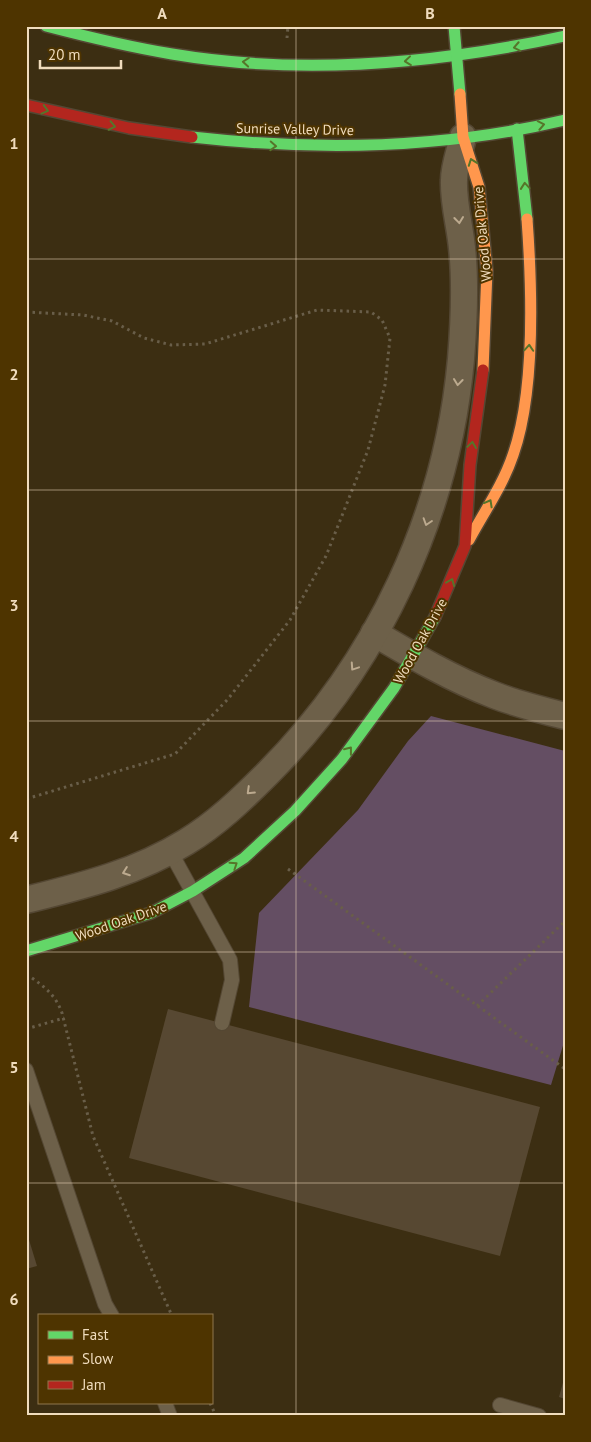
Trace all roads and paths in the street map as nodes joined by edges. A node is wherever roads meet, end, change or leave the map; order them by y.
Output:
1 (46, 26) edge
2 (288, 26) edge
3 (454, 26) edge
4 (565, 36) edge
5 (287, 42) dead end
6 (456, 56) junction
7 (26, 105) edge
8 (565, 120) edge
9 (517, 129) junction
10 (463, 137) junction
11 (26, 312) edge
12 (466, 546) junction
13 (374, 634) junction
14 (414, 657) junction
15 (565, 716) edge
16 (26, 799) edge
17 (170, 851) junction
18 (288, 869) dead end
19 (193, 892) junction
20 (26, 900) edge
21 (565, 921) edge
22 (26, 951) edge
23 (29, 974) dead end
24 (477, 1006) junction
25 (64, 1018) junction
26 (222, 1023) dead end
27 (26, 1029) edge
28 (565, 1069) edge
29 (26, 1070) edge
30 (111, 1314) edge
31 (171, 1314) edge
32 (164, 1404) edge
33 (210, 1404) edge
34 (500, 1405) dead end
35 (170, 1416) edge
36 (216, 1416) edge
37 (538, 1416) edge

6 -> 1 main road
2 - 5 path
3 - 6 main road, Wood Oak Drive
4 -> 6 main road
6 - 10 main road, Wood Oak Drive
7 -> 10 main road, Sunrise Valley Drive
9 -> 8 main road, Sunrise Valley Drive
9 - 10 main road, Sunrise Valley Drive
12 -> 9 main road
12 -> 10 main road, Wood Oak Drive
10 -> 13 street, Wood Oak Drive
11 - 16 path
14 -> 12 main road, Wood Oak Drive
13 - 14 street
13 -> 17 street, Wood Oak Drive
14 - 15 street
19 -> 14 main road, Wood Oak Drive
17 - 19 lane
17 -> 20 street, Wood Oak Drive
18 - 24 path
19 - 22 main road, Wood Oak Drive
19 - 26 lane
21 - 24 path
23 - 25 path
24 - 28 path
25 - 27 path
25 - 31 path
29 - 30 lane
32 - 35 lane
33 - 36 path
34 - 37 lane

